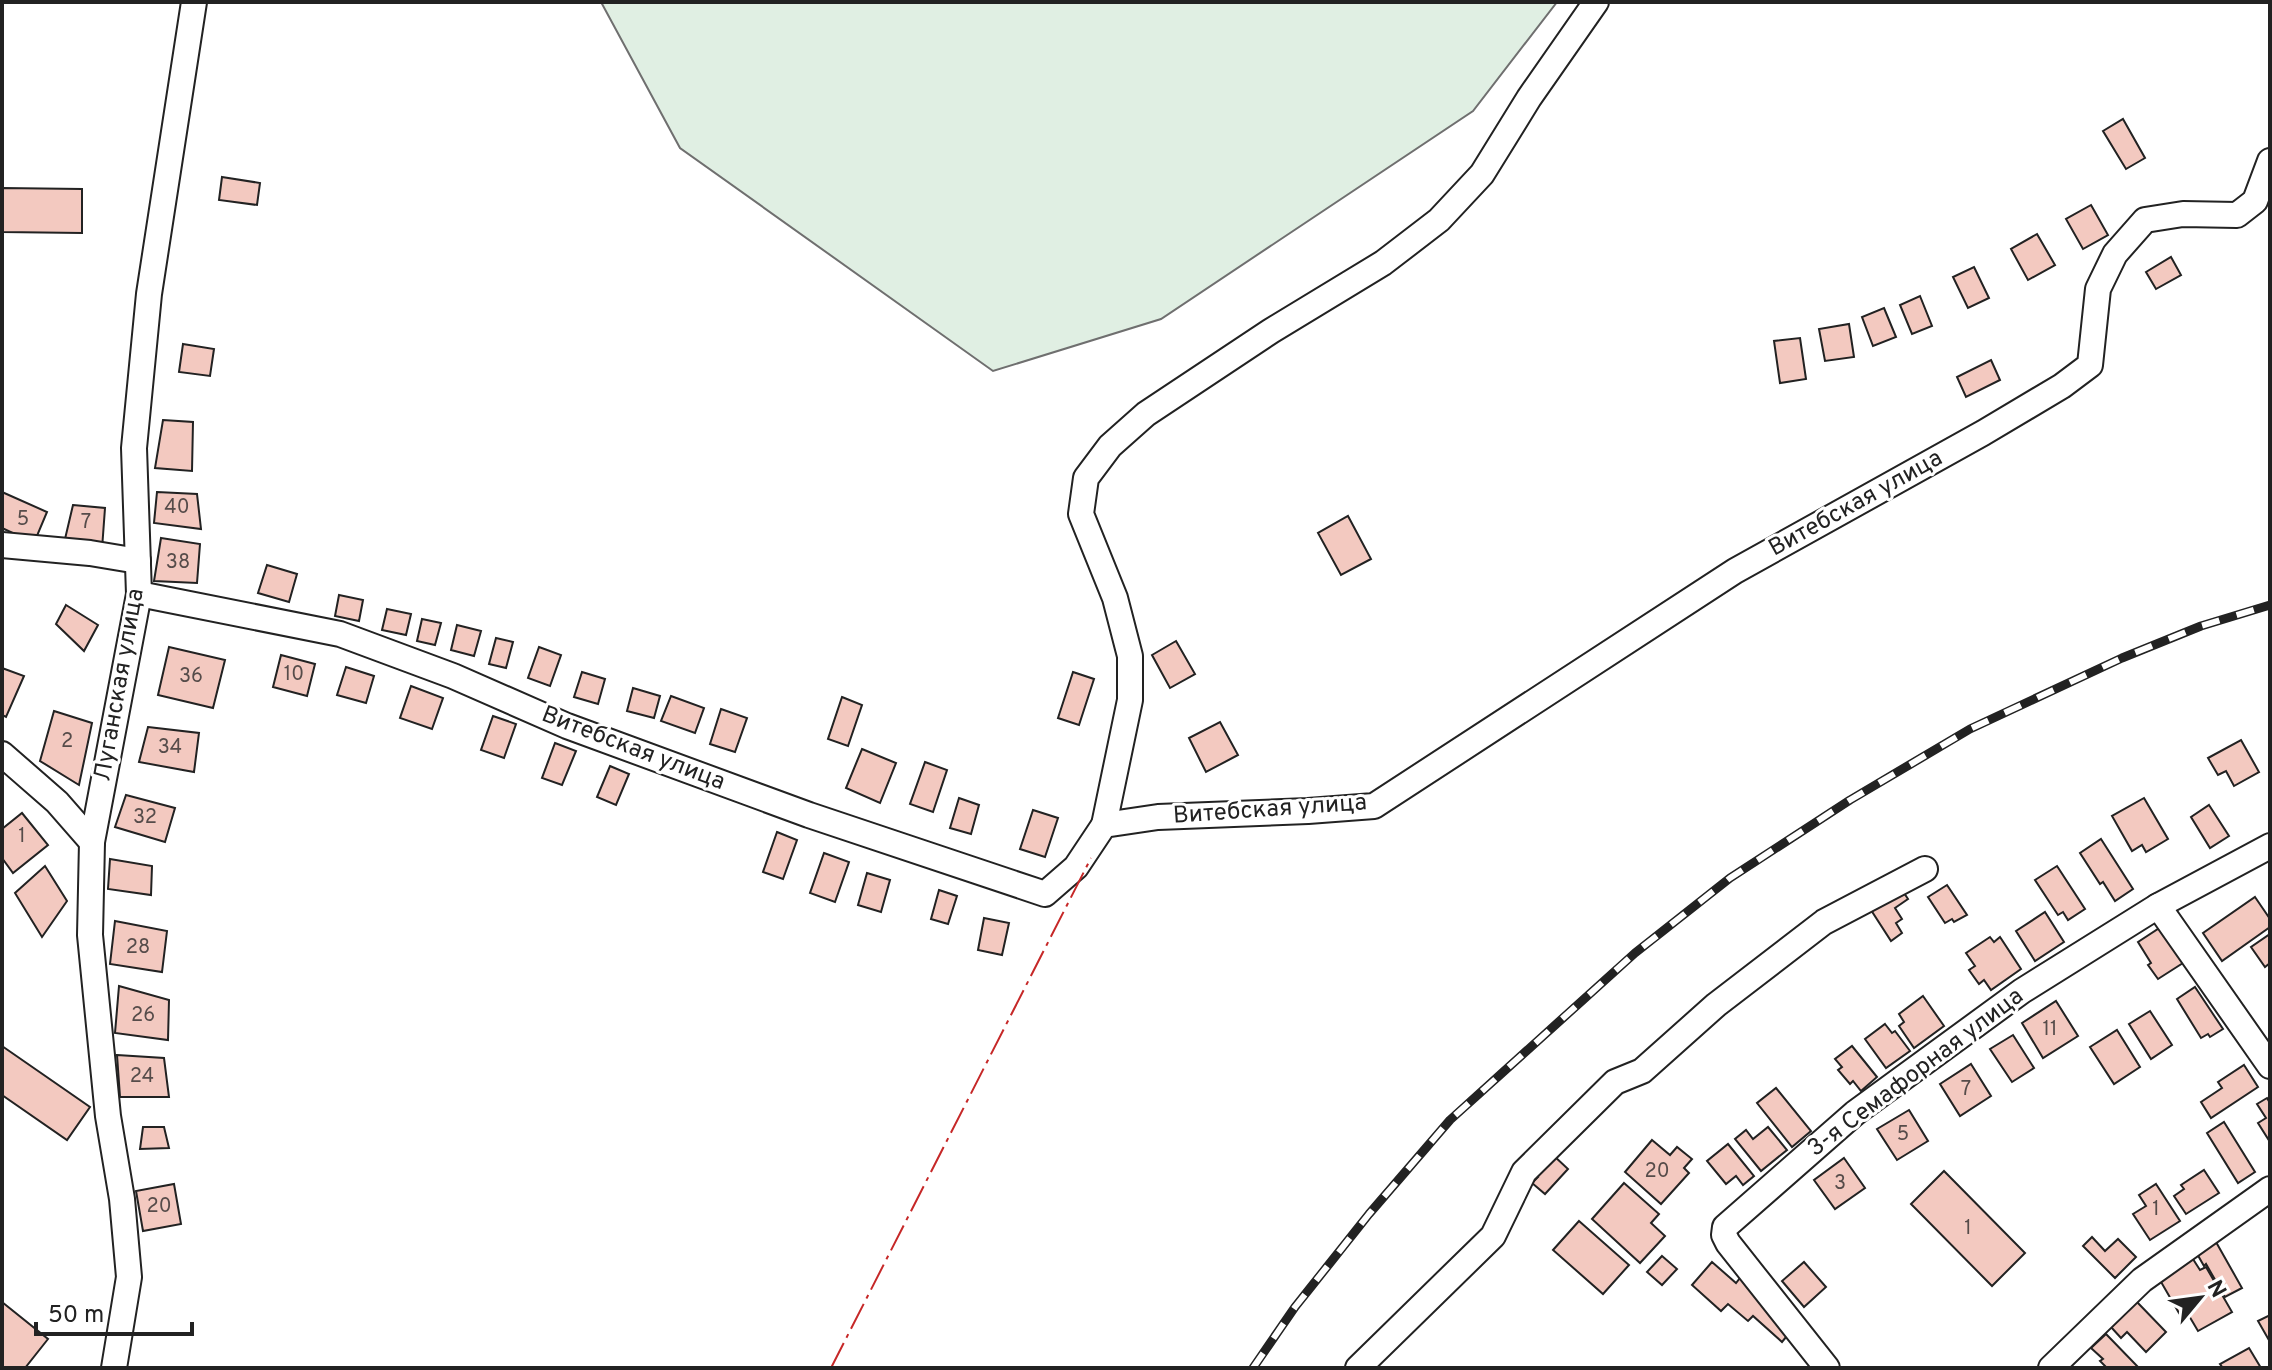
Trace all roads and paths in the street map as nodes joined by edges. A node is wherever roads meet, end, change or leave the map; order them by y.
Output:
1 (194, 2) edge
2 (1596, 2) edge
3 (2270, 161) edge
4 (2, 545) edge
5 (138, 561) junction
6 (139, 594) junction
7 (2, 754) edge
8 (1104, 825) junction
9 (92, 842) junction
10 (2270, 846) edge
11 (1925, 869) dead end
12 (2158, 906) junction
13 (2270, 1066) edge
14 (2270, 1189) edge
15 (114, 1368) edge
16 (1358, 1368) edge
17 (1827, 1368) edge
18 (2051, 1368) edge

1 - 5 street, Луганская улица
2 - 8 street
3 - 8 street, Витебская улица
4 - 5 street
5 - 6 street, Луганская улица
6 - 8 street, Витебская улица
6 - 9 street, Луганская улица
7 - 9 street
9 - 15 street, Луганская улица
10 - 12 street, 3-я Семафорная улица
11 - 16 street
12 - 13 street
12 - 17 street, 3-я Семафорная улица
14 - 18 street

